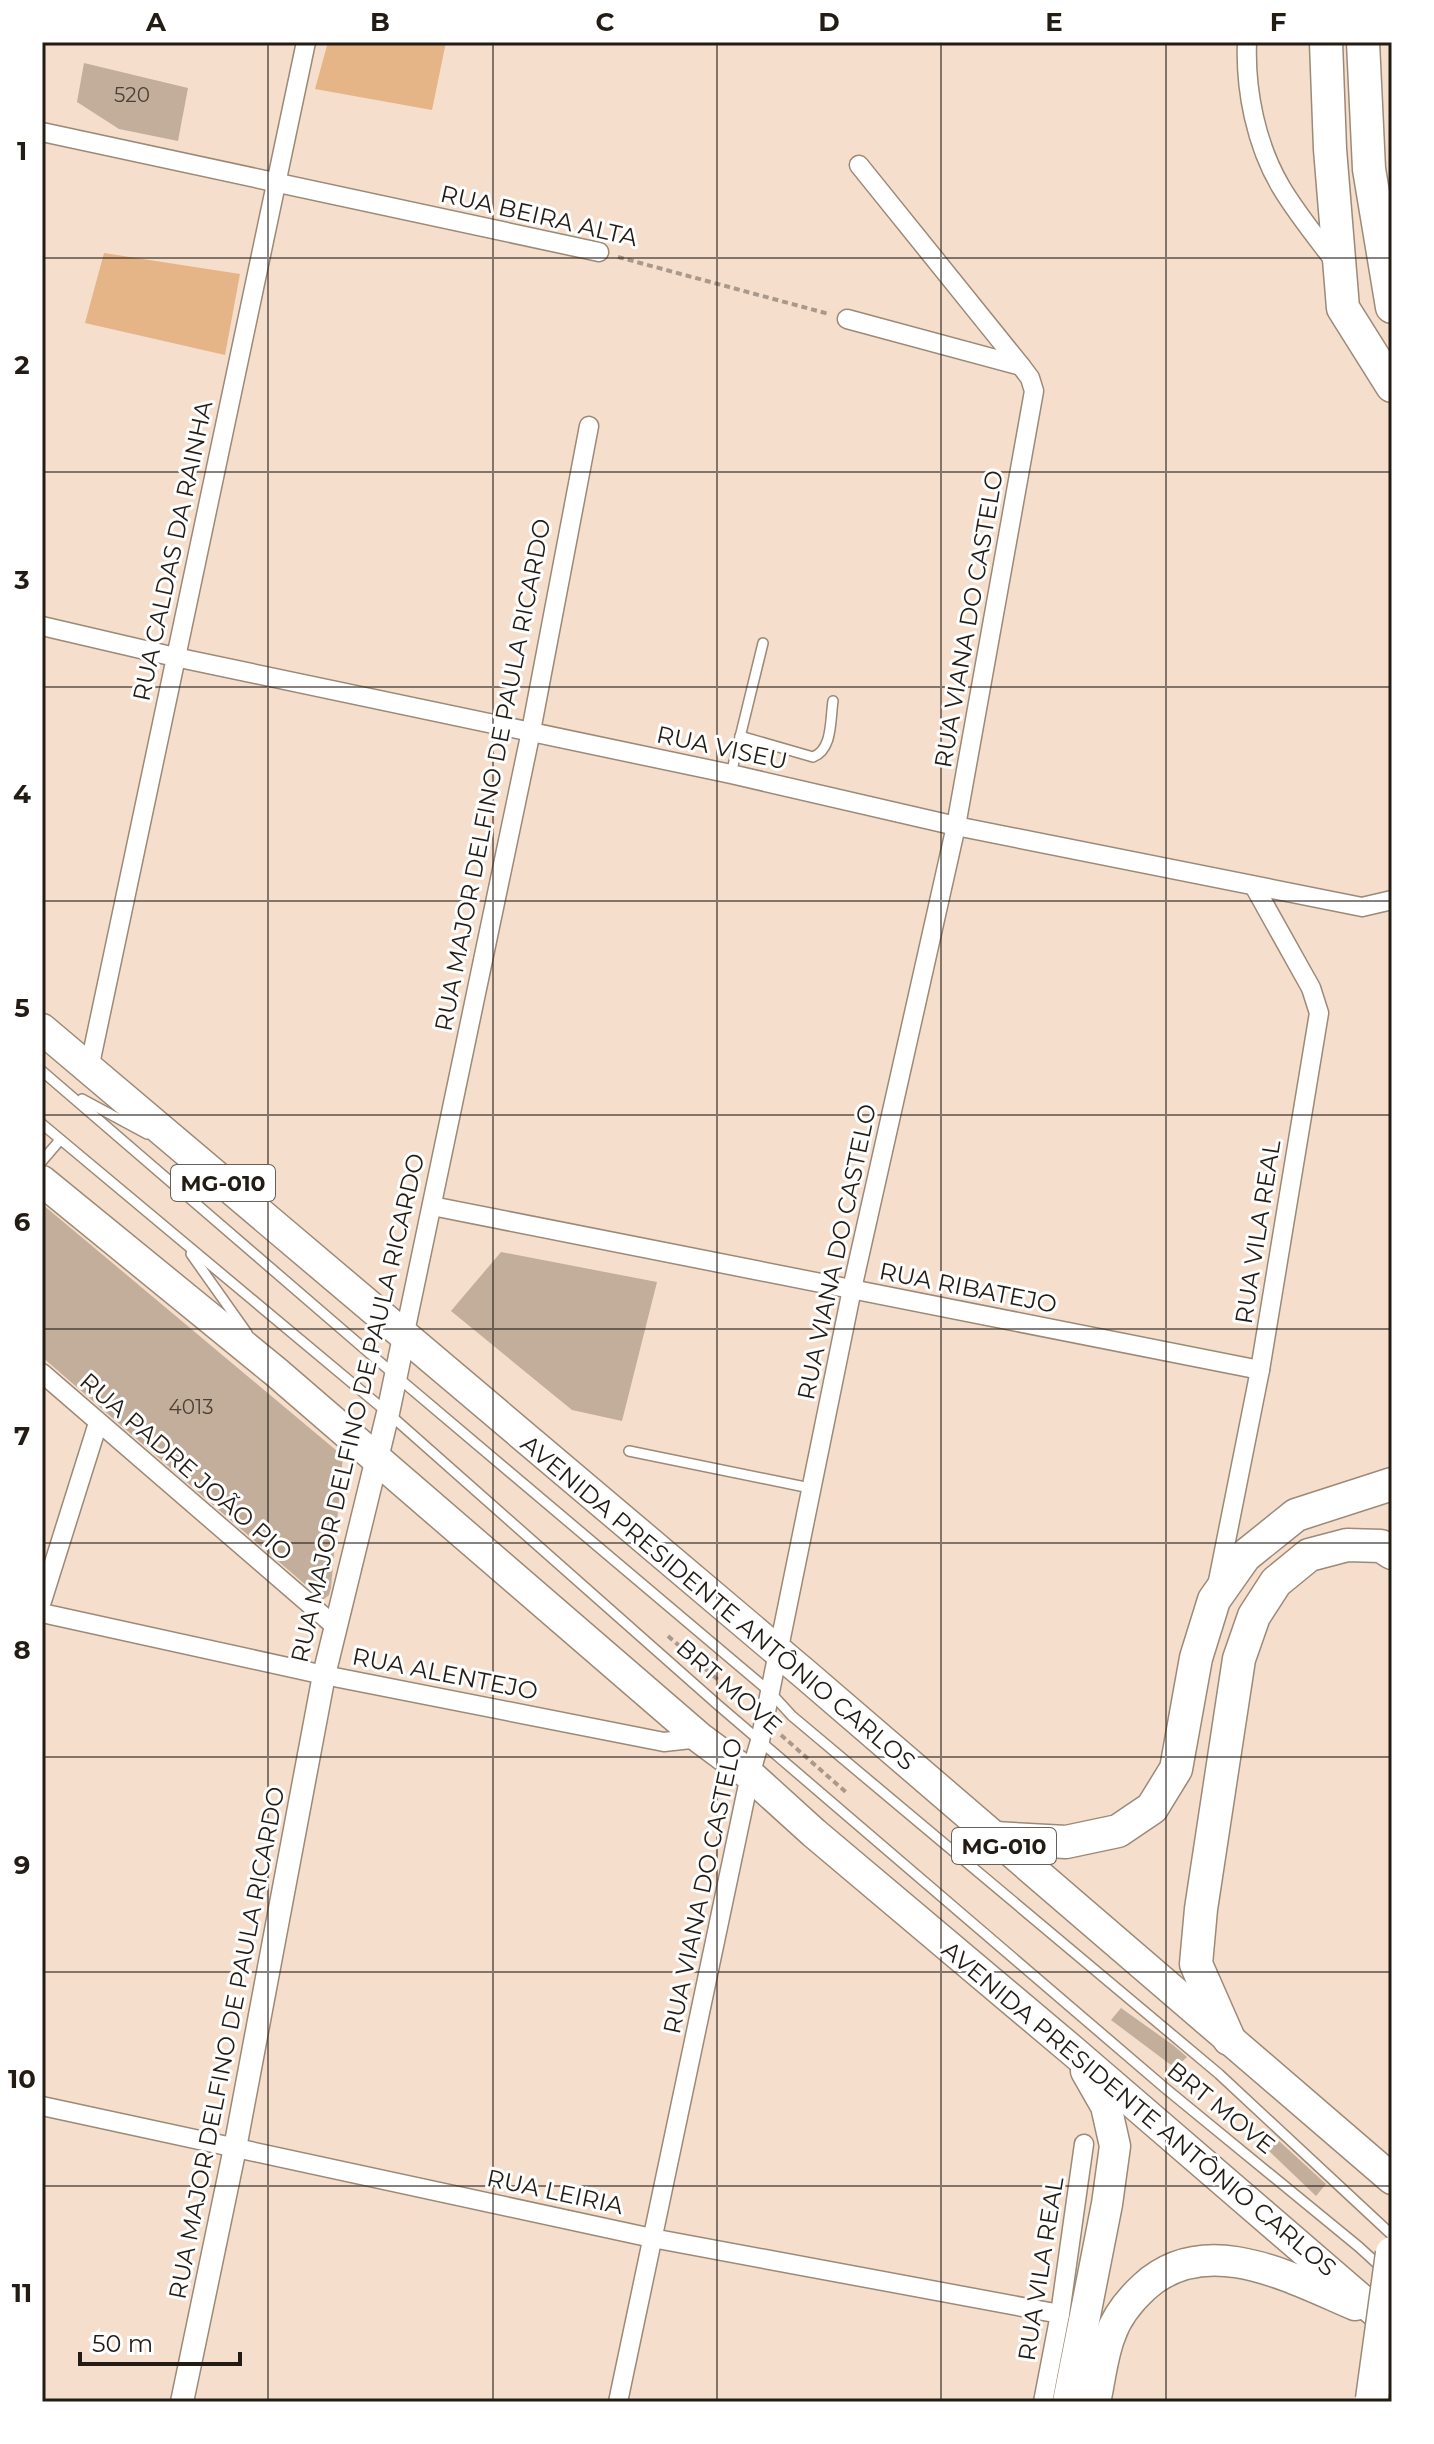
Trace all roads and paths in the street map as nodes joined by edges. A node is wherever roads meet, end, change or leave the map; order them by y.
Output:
1 (306, 42) edge
2 (1247, 42) edge
3 (1326, 42) edge
4 (1363, 42) edge
5 (42, 132) edge
6 (859, 165) dead end
7 (276, 183) junction
8 (599, 252) joint
9 (1340, 269) junction
10 (1392, 307) edge
11 (847, 319) joint
12 (1021, 366) junction
13 (1392, 386) edge
14 (589, 426) dead end
15 (42, 626) edge
16 (763, 643) dead end
17 (175, 657) junction
18 (833, 701) dead end
19 (531, 731) junction
20 (740, 736) junction
21 (731, 774) junction
22 (956, 826) junction
23 (1254, 886) junction
24 (1392, 900) edge
25 (42, 1029) edge
26 (89, 1069) junction
27 (42, 1071) edge
28 (65, 1090) junction
29 (42, 1124) edge
30 (60, 1140) junction
31 (195, 1160) junction
32 (42, 1161) edge
33 (42, 1181) edge
34 (432, 1206) junction
35 (182, 1241) junction
36 (852, 1289) junction
37 (404, 1337) junction
38 (1260, 1370) junction
39 (276, 1372) junction
40 (42, 1373) edge
41 (396, 1376) junction
42 (388, 1413) junction
43 (98, 1423) junction
44 (629, 1451) dead end
45 (376, 1458) junction
46 (1392, 1484) edge
47 (810, 1488) junction
48 (1392, 1553) edge
49 (1214, 1600) junction
50 (42, 1601) edge
51 (42, 1613) edge
52 (336, 1627) junction
53 (668, 1636) dead end
54 (778, 1652) junction
55 (324, 1675) junction
56 (770, 1692) junction
57 (742, 1701) dead end
58 (767, 1735) junction
59 (700, 1738) junction
60 (750, 1775) junction
61 (848, 1794) dead end
62 (995, 1838) junction
63 (1229, 2039) junction
64 (1074, 2052) junction
65 (42, 2106) edge
66 (1084, 2144) dead end
67 (235, 2148) junction
68 (1392, 2179) edge
69 (1392, 2235) edge
70 (652, 2238) junction
71 (1392, 2253) edge
72 (1392, 2278) edge
73 (1060, 2314) junction
74 (1387, 2321) edge
75 (1371, 2400) edge
76 (182, 2402) edge
77 (618, 2402) edge
78 (1043, 2402) edge
79 (1068, 2402) edge
80 (1095, 2402) edge

1 - 7 street, RUA CALDAS DA RAINHA
2 - 9 street
3 - 9 highway
4 - 10 highway
5 - 7 street, RUA BEIRA ALTA
6 - 12 street, RUA VIANA DO CASTELO
7 - 8 street, RUA BEIRA ALTA
7 - 17 street, RUA CALDAS DA RAINHA
8 - 11 path, RUA BEIRA ALTA
9 - 13 highway
11 - 12 street
12 - 22 street, RUA VIANA DO CASTELO
14 - 19 street, RUA MAJOR DELFINO DE PAULA RICARDO
15 - 17 street, RUA VISEU
16 - 20 lane
17 - 19 street, RUA VISEU
17 - 26 street, RUA CALDAS DA RAINHA
18 - 20 lane
19 - 21 street, RUA VISEU
19 - 34 street, RUA MAJOR DELFINO DE PAULA RICARDO
20 - 21 lane
21 - 22 street, RUA VISEU
22 - 23 street, RUA VISEU
22 - 36 street, RUA VIANA DO CASTELO
23 - 24 street, RUA VISEU
23 - 38 street, RUA VILA REAL
25 - 26 highway, AVENIDA PRESIDENTE ANTÔNIO CARLOS / MG-010
26 - 31 highway, AVENIDA PRESIDENTE ANTÔNIO CARLOS / MG-010
27 - 28 lane, BRT MOVE
28 - 31 lane, BRT MOVE
28 - 41 lane, BRT MOVE
29 - 30 lane, BRT MOVE
30 - 32 lane
30 - 35 lane, BRT MOVE
31 - 37 highway, AVENIDA PRESIDENTE ANTÔNIO CARLOS / MG-010
33 - 39 highway, AVENIDA PRESIDENTE ANTÔNIO CARLOS
34 - 36 street, RUA RIBATEJO
34 - 37 street, RUA MAJOR DELFINO DE PAULA RICARDO
35 - 39 lane
35 - 42 lane, BRT MOVE
36 - 38 street, RUA RIBATEJO
36 - 47 street, RUA VIANA DO CASTELO
37 - 41 street, RUA MAJOR DELFINO DE PAULA RICARDO
37 - 54 highway, AVENIDA PRESIDENTE ANTÔNIO CARLOS / MG-010
38 - 49 street, RUA VILA REAL
39 - 45 highway, AVENIDA PRESIDENTE ANTÔNIO CARLOS
40 - 43 street, RUA PADRE JOÃO PIO
41 - 42 street, RUA MAJOR DELFINO DE PAULA RICARDO
41 - 56 lane, BRT MOVE
42 - 45 street, RUA MAJOR DELFINO DE PAULA RICARDO
42 - 58 lane, BRT MOVE
43 - 50 street
43 - 52 street, RUA PADRE JOÃO PIO
44 - 47 lane
45 - 52 street, RUA MAJOR DELFINO DE PAULA RICARDO
45 - 59 highway, AVENIDA PRESIDENTE ANTÔNIO CARLOS
46 - 49 highway
47 - 54 street, RUA VIANA DO CASTELO
48 - 63 highway
49 - 62 highway
51 - 55 street, RUA ALENTEJO
52 - 55 street, RUA MAJOR DELFINO DE PAULA RICARDO
53 - 57 path
54 - 56 street, RUA VIANA DO CASTELO
54 - 62 highway, AVENIDA PRESIDENTE ANTÔNIO CARLOS / MG-010
55 - 59 street, RUA ALENTEJO
55 - 67 street, RUA MAJOR DELFINO DE PAULA RICARDO
56 - 58 street, RUA VIANA DO CASTELO
56 - 69 lane, BRT MOVE
58 - 60 street, RUA VIANA DO CASTELO
58 - 61 path
58 - 72 lane, BRT MOVE
59 - 60 highway, AVENIDA PRESIDENTE ANTÔNIO CARLOS
60 - 64 highway, AVENIDA PRESIDENTE ANTÔNIO CARLOS
60 - 70 street, RUA VIANA DO CASTELO
62 - 63 highway, AVENIDA PRESIDENTE ANTÔNIO CARLOS / MG-010
63 - 68 highway, AVENIDA PRESIDENTE ANTÔNIO CARLOS / MG-010
64 - 74 highway, AVENIDA PRESIDENTE ANTÔNIO CARLOS
64 - 79 highway
65 - 67 street, RUA LEIRIA
66 - 73 street, RUA VILA REAL
67 - 70 street, RUA LEIRIA
67 - 76 street, RUA MAJOR DELFINO DE PAULA RICARDO
70 - 73 street, RUA LEIRIA
70 - 77 street, RUA VIANA DO CASTELO
71 - 75 highway, bridge
73 - 78 street, RUA VILA REAL
74 - 80 highway

